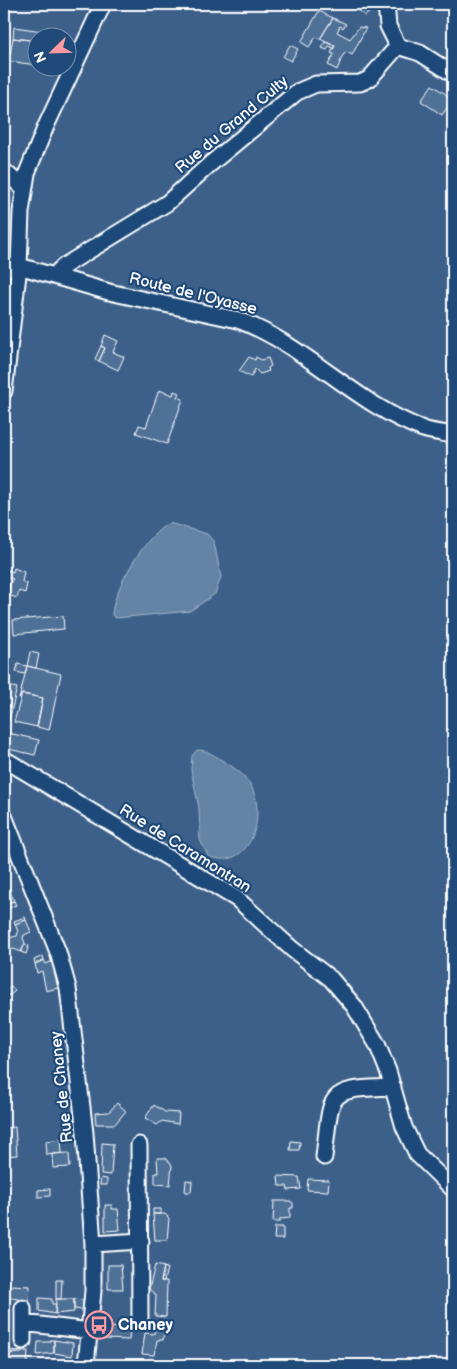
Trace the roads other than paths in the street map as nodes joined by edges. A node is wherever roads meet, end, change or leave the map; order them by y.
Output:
1 (103, 4) edge
2 (386, 4) edge
3 (398, 46) junction
4 (453, 74) edge
5 (4, 171) edge
6 (23, 188) junction
7 (19, 266) junction
8 (4, 267) edge
9 (54, 275) junction
10 (4, 391) edge
11 (453, 435) edge
12 (4, 759) edge
13 (4, 816) edge
14 (393, 1087) junction
15 (139, 1145) dead end
16 (324, 1157) dead end
17 (453, 1189) edge
18 (141, 1241) junction
19 (93, 1244) junction
20 (23, 1308) dead end
21 (140, 1318) dead end
22 (23, 1323) junction
23 (90, 1331) junction
24 (22, 1341) dead end
25 (86, 1365) edge

1 - 6 street
2 - 3 street
3 - 4 street
3 - 9 street, Rue du Grand Culty
5 - 6 street
6 - 7 street
7 - 8 street, Route de l'Oyasse
7 - 9 street, Route de l'Oyasse
7 - 10 street
9 - 11 street, Route de l'Oyasse
12 - 14 street, Rue de Caramontran
13 - 19 street, Rue de Chaney
14 - 16 street
14 - 17 street, Rue de Caramontran
15 - 18 street
18 - 19 street
18 - 21 street
19 - 23 street, Rue de Chaney
20 - 22 street
22 - 23 street
22 - 24 street
23 - 25 street, Rue de Chaney

